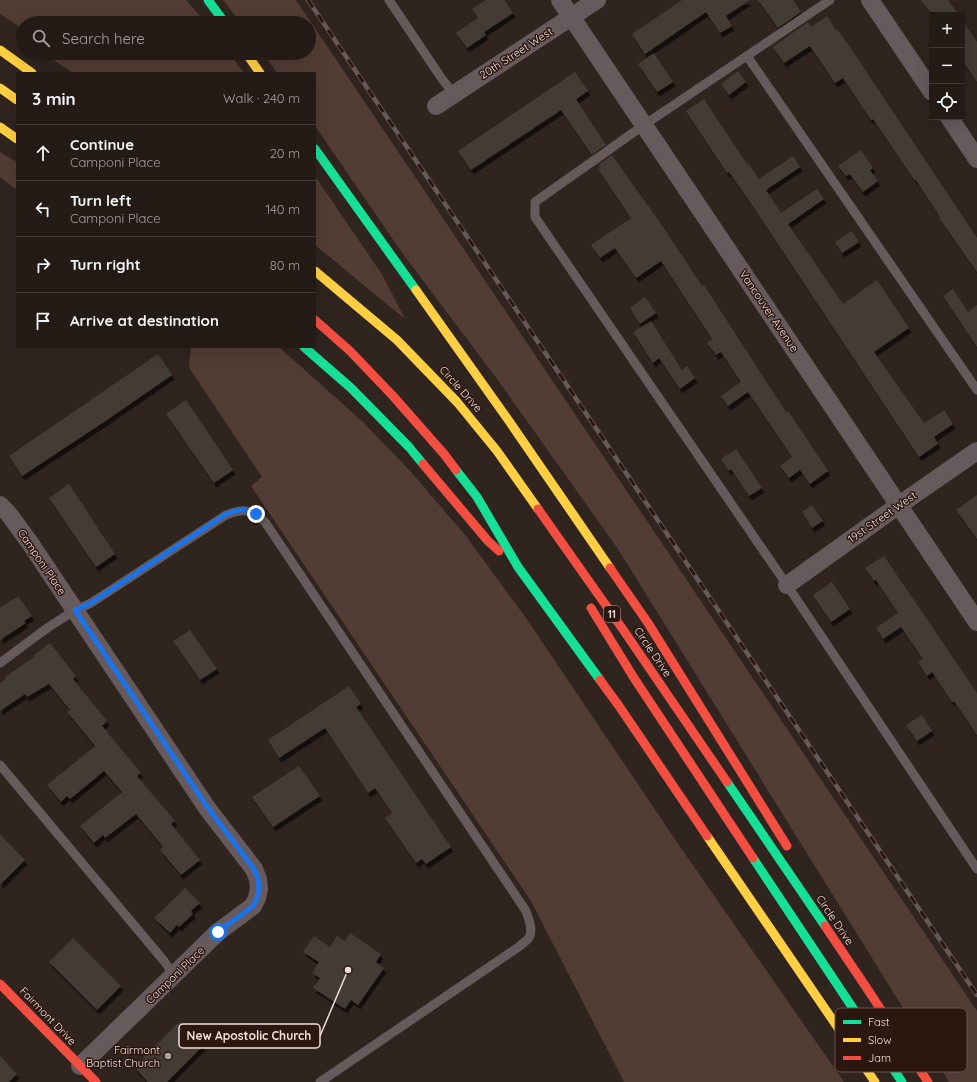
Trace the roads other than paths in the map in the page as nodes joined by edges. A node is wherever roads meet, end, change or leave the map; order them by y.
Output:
1 (208, 0) edge
2 (389, 0) edge
3 (560, 0) edge
4 (597, 0) edge
5 (830, 0) edge
6 (870, 0) edge
7 (220, 16) edge
8 (571, 17) junction
9 (0, 50) edge
10 (747, 56) junction
11 (251, 60) edge
12 (31, 72) edge
13 (259, 72) edge
14 (0, 88) edge
15 (929, 88) edge
16 (454, 94) junction
17 (16, 99) edge
18 (436, 106) dead end
19 (951, 120) edge
20 (644, 125) junction
21 (0, 127) edge
22 (16, 138) edge
23 (316, 150) edge
24 (977, 159) edge
25 (316, 272) edge
26 (316, 321) edge
27 (305, 348) edge
28 (977, 390) edge
29 (977, 451) edge
30 (509, 468) junction
31 (0, 505) edge
32 (899, 505) junction
33 (557, 551) dead end
34 (518, 567) junction
35 (787, 585) junction
36 (585, 598) dead end
37 (75, 610) junction
38 (977, 622) edge
39 (0, 663) edge
40 (0, 765) edge
41 (791, 852) dead end
42 (977, 869) edge
43 (819, 900) dead end
44 (174, 975) junction
45 (2, 990) edge
46 (868, 990) junction
47 (853, 1008) edge
48 (880, 1008) edge
49 (835, 1023) edge
50 (80, 1066) junction
51 (868, 1072) edge
52 (895, 1072) edge
53 (921, 1072) edge
54 (96, 1082) edge
55 (320, 1082) edge
56 (875, 1082) edge
57 (902, 1082) edge
58 (928, 1082) edge

1 - 7 main road
2 - 16 lane
3 - 8 street, Vancouver Avenue
4 - 8 street, 20th Street West
5 - 10 lane
6 - 15 street
8 - 16 street, 20th Street West
8 - 20 street, Vancouver Avenue
9 - 12 main road
10 - 20 lane
10 - 28 lane
11 - 13 main road
14 - 17 main road
16 - 18 street, 20th Street West
19 - 24 street
20 - 32 street, Vancouver Avenue
20 - 35 lane
21 - 22 main road
23 - 41 main road
25 - 30 main road, Circle Drive / 11
26 - 34 main road
27 - 34 main road
29 - 32 street, 19st Street West
30 - 33 main road
30 - 46 main road, Circle Drive / 11
31 - 37 street, Camponi Place
32 - 35 street, 19st Street West
32 - 38 street, Vancouver Avenue
34 - 49 main road
35 - 42 lane
36 - 47 main road
37 - 39 lane
37 - 44 street, Camponi Place
37 - 55 lane
40 - 44 lane
43 - 46 main road
44 - 50 street, Camponi Place
45 - 50 main road, Fairmont Drive
46 - 48 main road, Circle Drive / 11
50 - 54 main road, Fairmont Drive
51 - 56 main road
52 - 57 main road
53 - 58 main road, Circle Drive / 11

